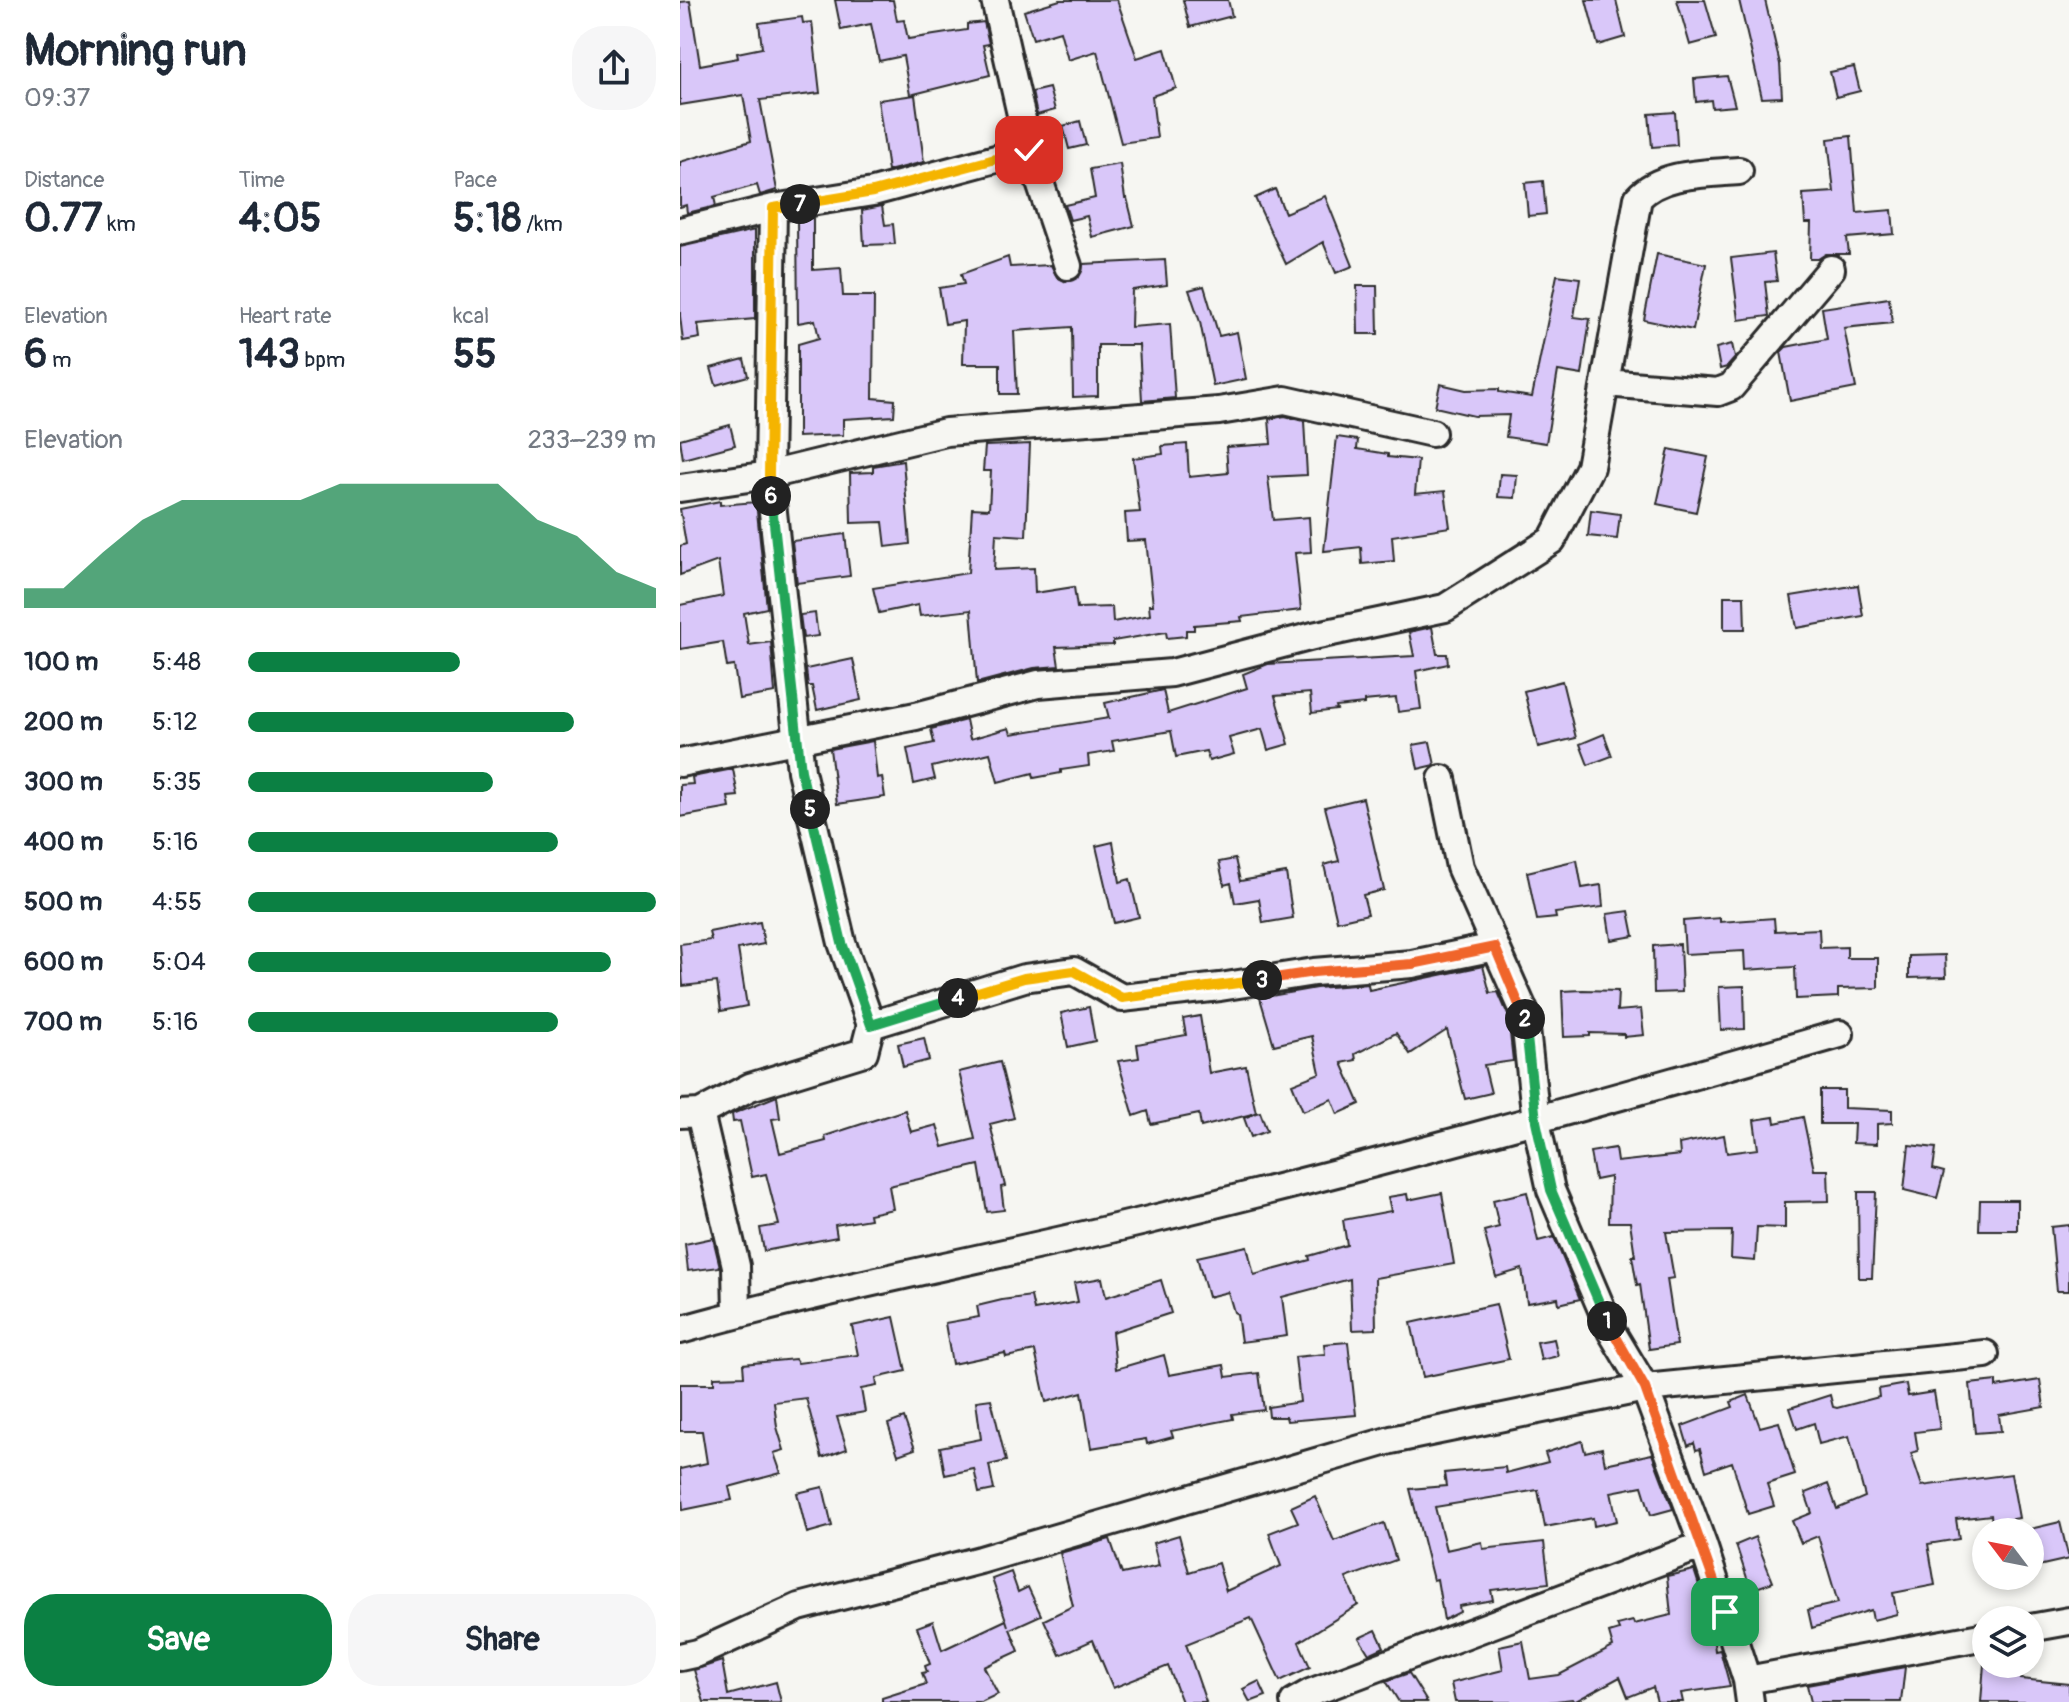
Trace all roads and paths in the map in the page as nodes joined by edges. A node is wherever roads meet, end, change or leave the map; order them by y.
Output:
1 (995, 0) edge
2 (1029, 150) junction
3 (1739, 171) dead end
4 (773, 208) junction
5 (680, 231) edge
6 (1068, 266) dead end
7 (1831, 269) dead end
8 (1605, 383) junction
9 (1432, 433) dead end
10 (769, 475) junction
11 (680, 488) edge
12 (798, 739) junction
13 (680, 763) edge
14 (1442, 779) dead end
15 (1495, 947) junction
16 (871, 1025) junction
17 (1840, 1034) dead end
18 (690, 1114) edge
19 (1536, 1121) junction
20 (737, 1314) junction
21 (680, 1330) edge
22 (1985, 1354) dead end
23 (1645, 1388) junction
24 (1703, 1545) junction
25 (2069, 1621) edge
26 (2044, 1625) edge
27 (1972, 1639) edge
28 (680, 1657) edge
29 (1748, 1691) edge
30 (1294, 1702) edge

1 - 2 street
2 - 4 street
2 - 6 street
3 - 8 street
4 - 5 street
4 - 10 street
7 - 8 street
8 - 12 street
9 - 10 street
10 - 11 street
10 - 12 street
12 - 13 street
12 - 16 street
14 - 15 street
15 - 16 street
15 - 19 street
16 - 18 street
17 - 19 street
18 - 20 street
19 - 20 street
19 - 23 street
20 - 21 street
22 - 23 street
23 - 24 street
23 - 28 street
24 - 29 street
24 - 30 street
25 - 26 street
27 - 29 street

